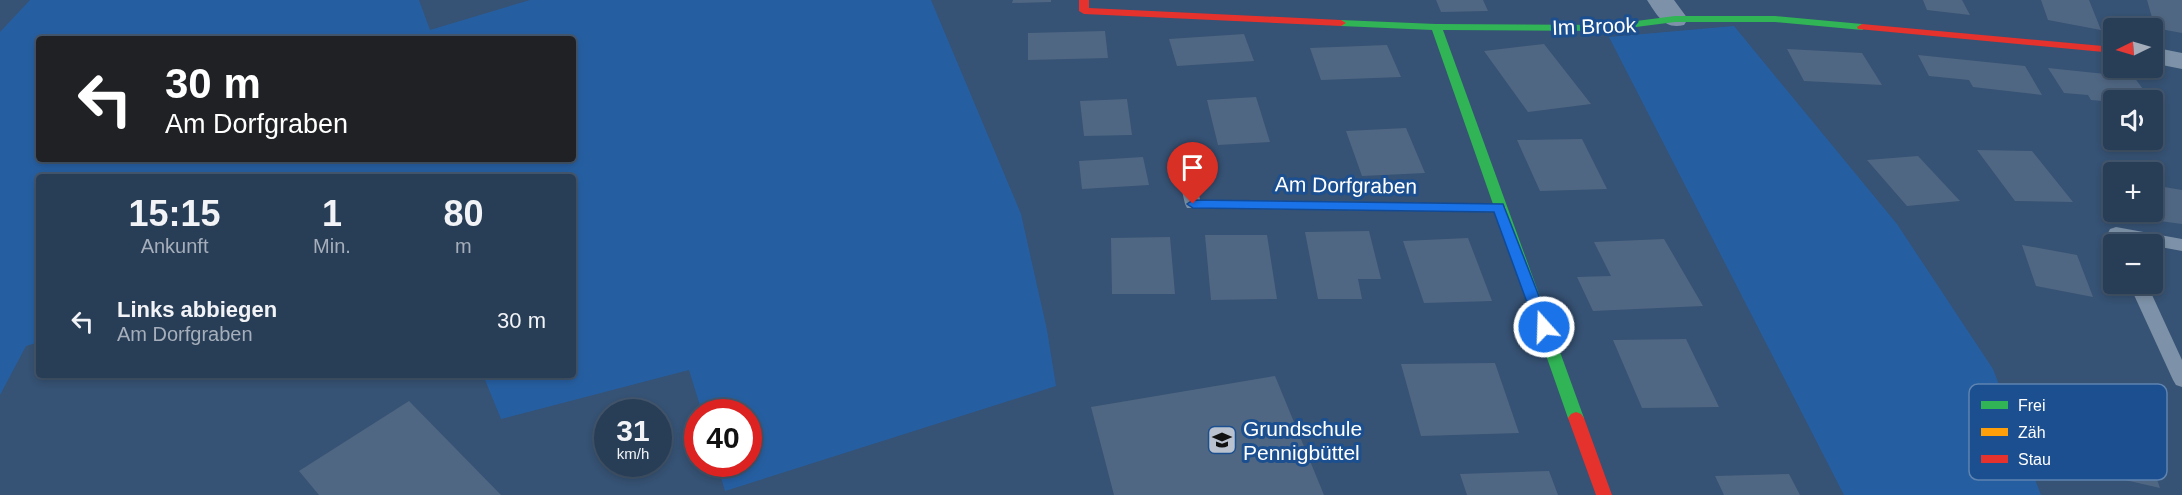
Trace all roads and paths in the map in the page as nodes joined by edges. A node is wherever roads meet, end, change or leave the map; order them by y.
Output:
1 (1084, 0) edge
2 (1668, 10) edge
3 (1436, 27) junction
4 (2103, 49) edge
5 (2163, 58) edge
6 (2182, 61) edge
7 (1182, 156) dead end
8 (1193, 204) joint
9 (1499, 208) junction
10 (2163, 241) edge
11 (2182, 244) edge
12 (2143, 294) edge
13 (2182, 380) edge
14 (1605, 495) edge

1 - 3 street, Im Brook
2 - 3 street, Im Brook
2 - 4 street, Im Brook
3 - 9 street
5 - 6 street
7 - 8 lane
8 - 9 street, Am Dorfgraben
9 - 14 street
10 - 11 lane
12 - 13 lane

